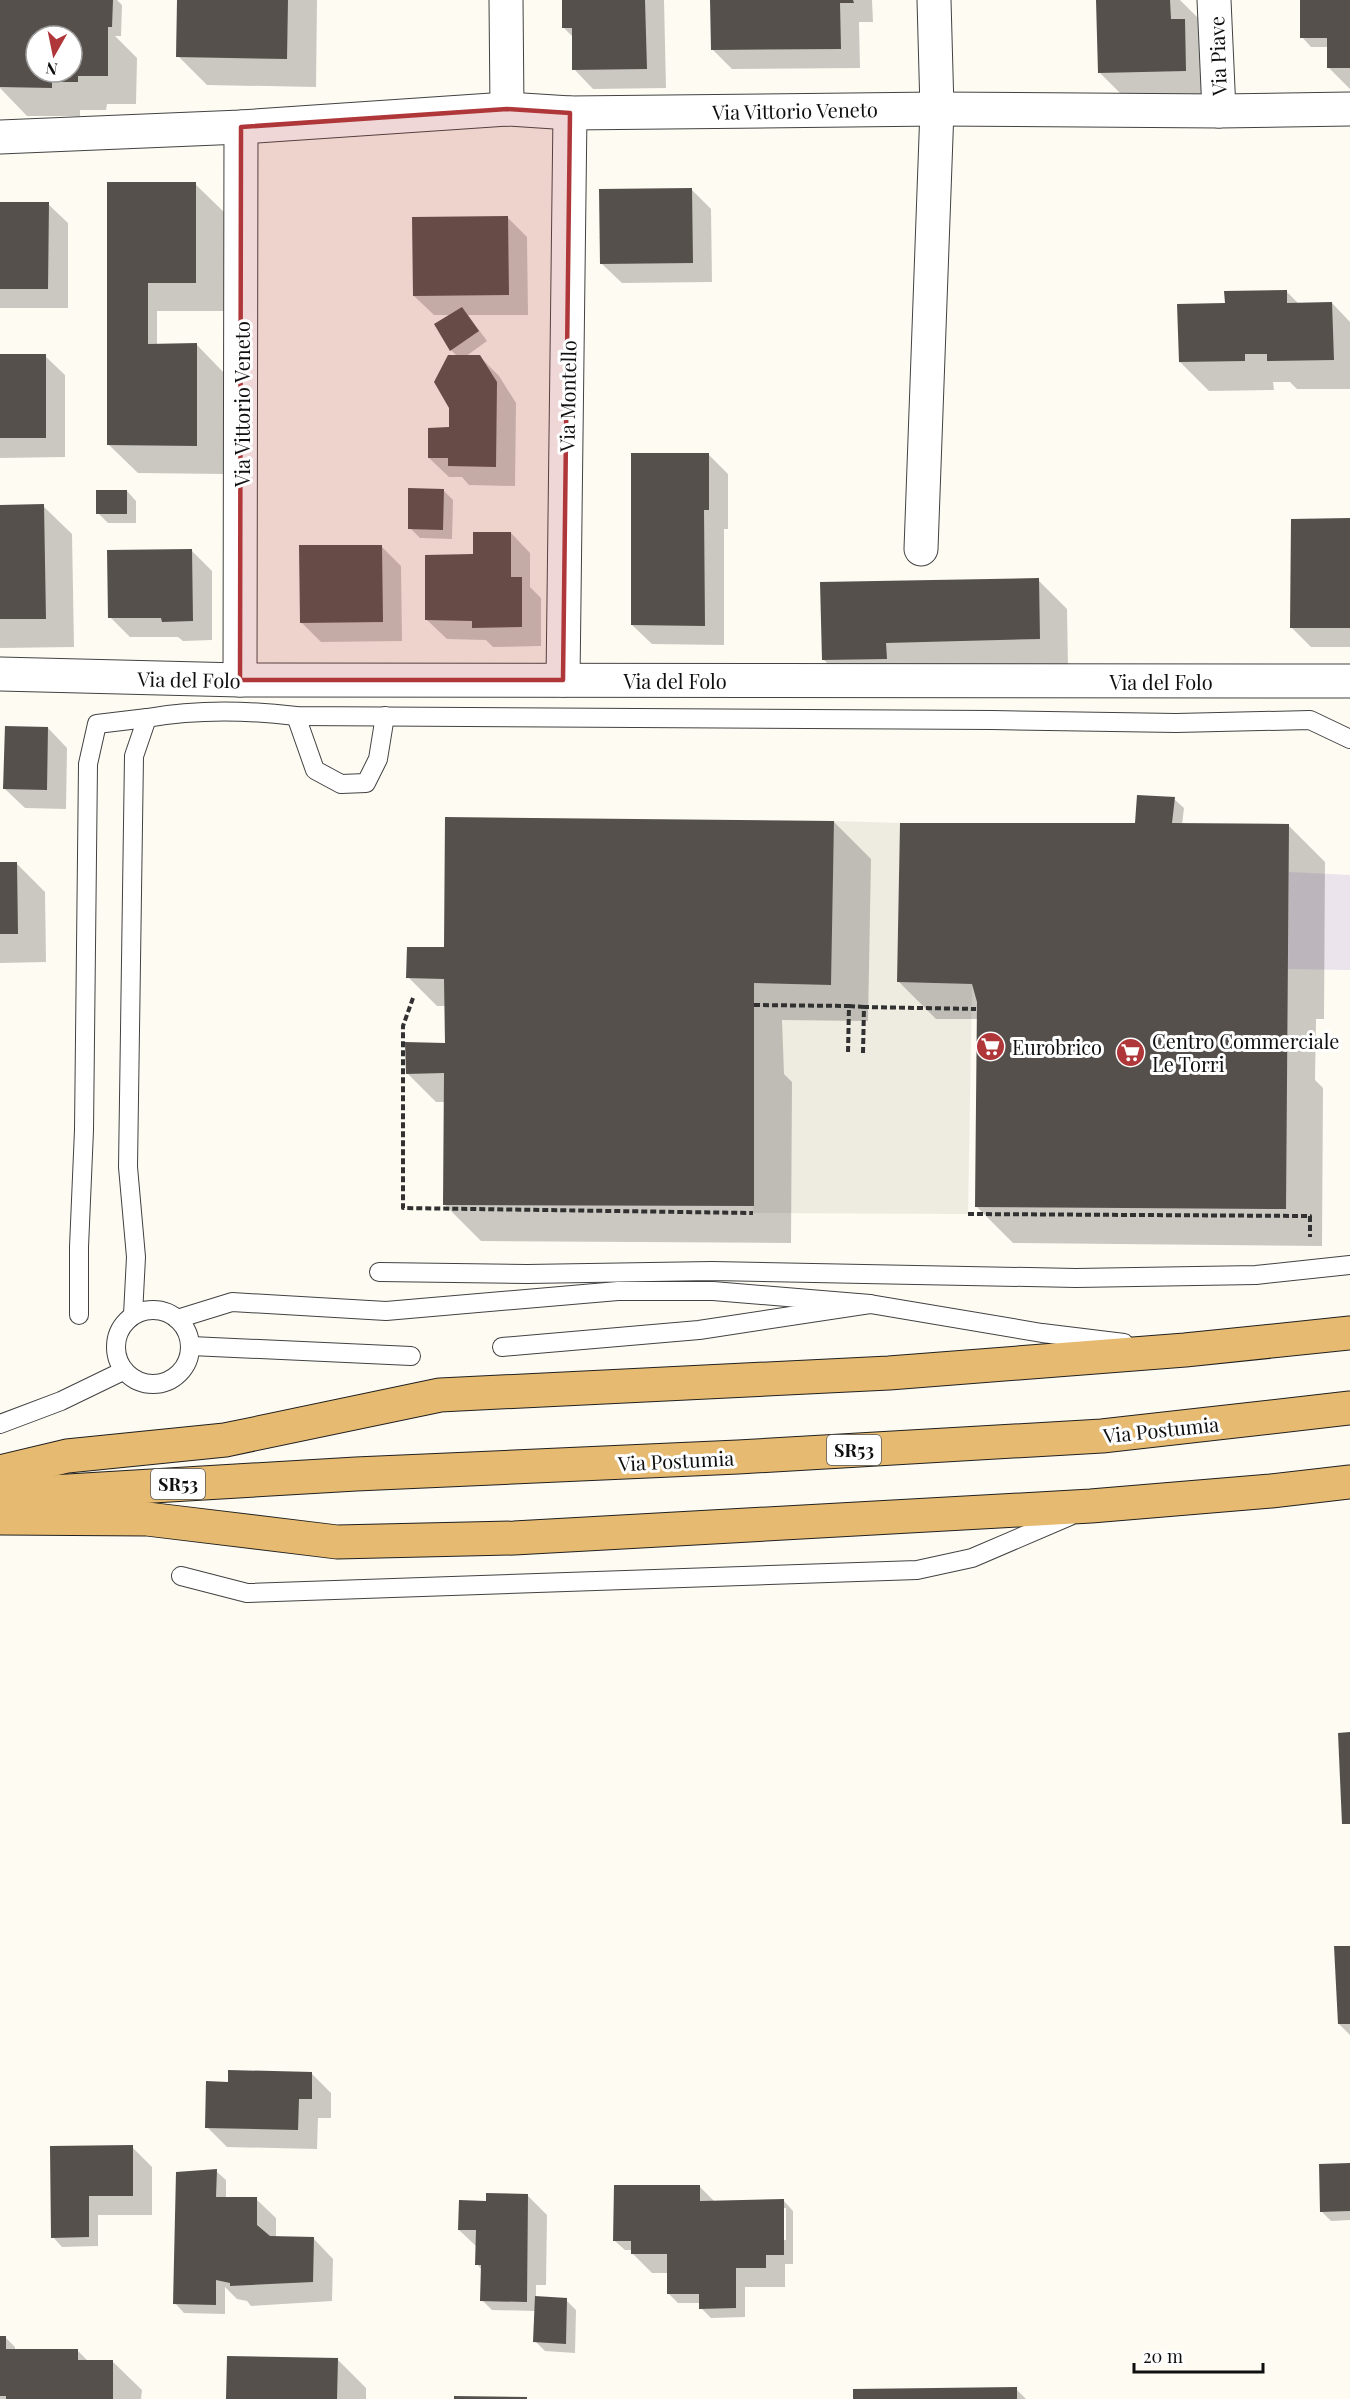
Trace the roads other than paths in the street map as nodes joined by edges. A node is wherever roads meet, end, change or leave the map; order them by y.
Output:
1 (506, 0) edge
2 (934, 0) edge
3 (1215, 0) edge
4 (937, 109) junction
5 (1350, 109) edge
6 (507, 110) junction
7 (1219, 111) junction
8 (570, 113) junction
9 (241, 127) junction
10 (0, 137) edge
11 (921, 549) dead end
12 (0, 674) edge
13 (240, 680) junction
14 (563, 680) junction
15 (1350, 681) edge
16 (296, 716) junction
17 (385, 716) junction
18 (147, 718) junction
19 (1350, 739) edge
20 (1350, 1265) edge
21 (379, 1272) dead end
22 (870, 1304) junction
23 (79, 1315) dead end
24 (133, 1315) junction
25 (177, 1319) junction
26 (1350, 1333) edge
27 (190, 1346) junction
28 (502, 1347) dead end
29 (1185, 1350) junction
30 (411, 1356) dead end
31 (123, 1371) junction
32 (1350, 1408) edge
33 (0, 1424) edge
34 (0, 1472) edge
35 (1350, 1482) edge
36 (0, 1495) edge
37 (1091, 1506) junction
38 (0, 1518) edge
39 (182, 1576) dead end

1 - 6 street
2 - 4 street
3 - 7 street, Via Piave
4 - 7 street, Via Vittorio Veneto
4 - 8 street, Via Vittorio Veneto
4 - 11 street
5 - 7 street, Via Vittorio Veneto
6 - 8 street, Via Vittorio Veneto
6 - 9 street, Via Vittorio Veneto
8 - 14 street, Via Montello
9 - 10 street, Via Vittorio Veneto
9 - 13 street, Via Vittorio Veneto
12 - 13 street, Via del Folo
13 - 14 street, Via del Folo
14 - 15 street, Via del Folo
16 - 17 lane
16 - 17 lane
16 - 18 lane
17 - 19 lane
18 - 23 lane
18 - 24 lane
20 - 21 lane
22 - 25 lane
22 - 28 lane
22 - 29 lane
24 - 25 lane
24 - 31 lane
25 - 27 lane
26 - 29 highway
27 - 30 lane
27 - 31 lane
29 - 34 highway
31 - 33 lane
32 - 36 highway, Via Postumia / SR53
35 - 37 highway
37 - 38 highway
37 - 39 lane

